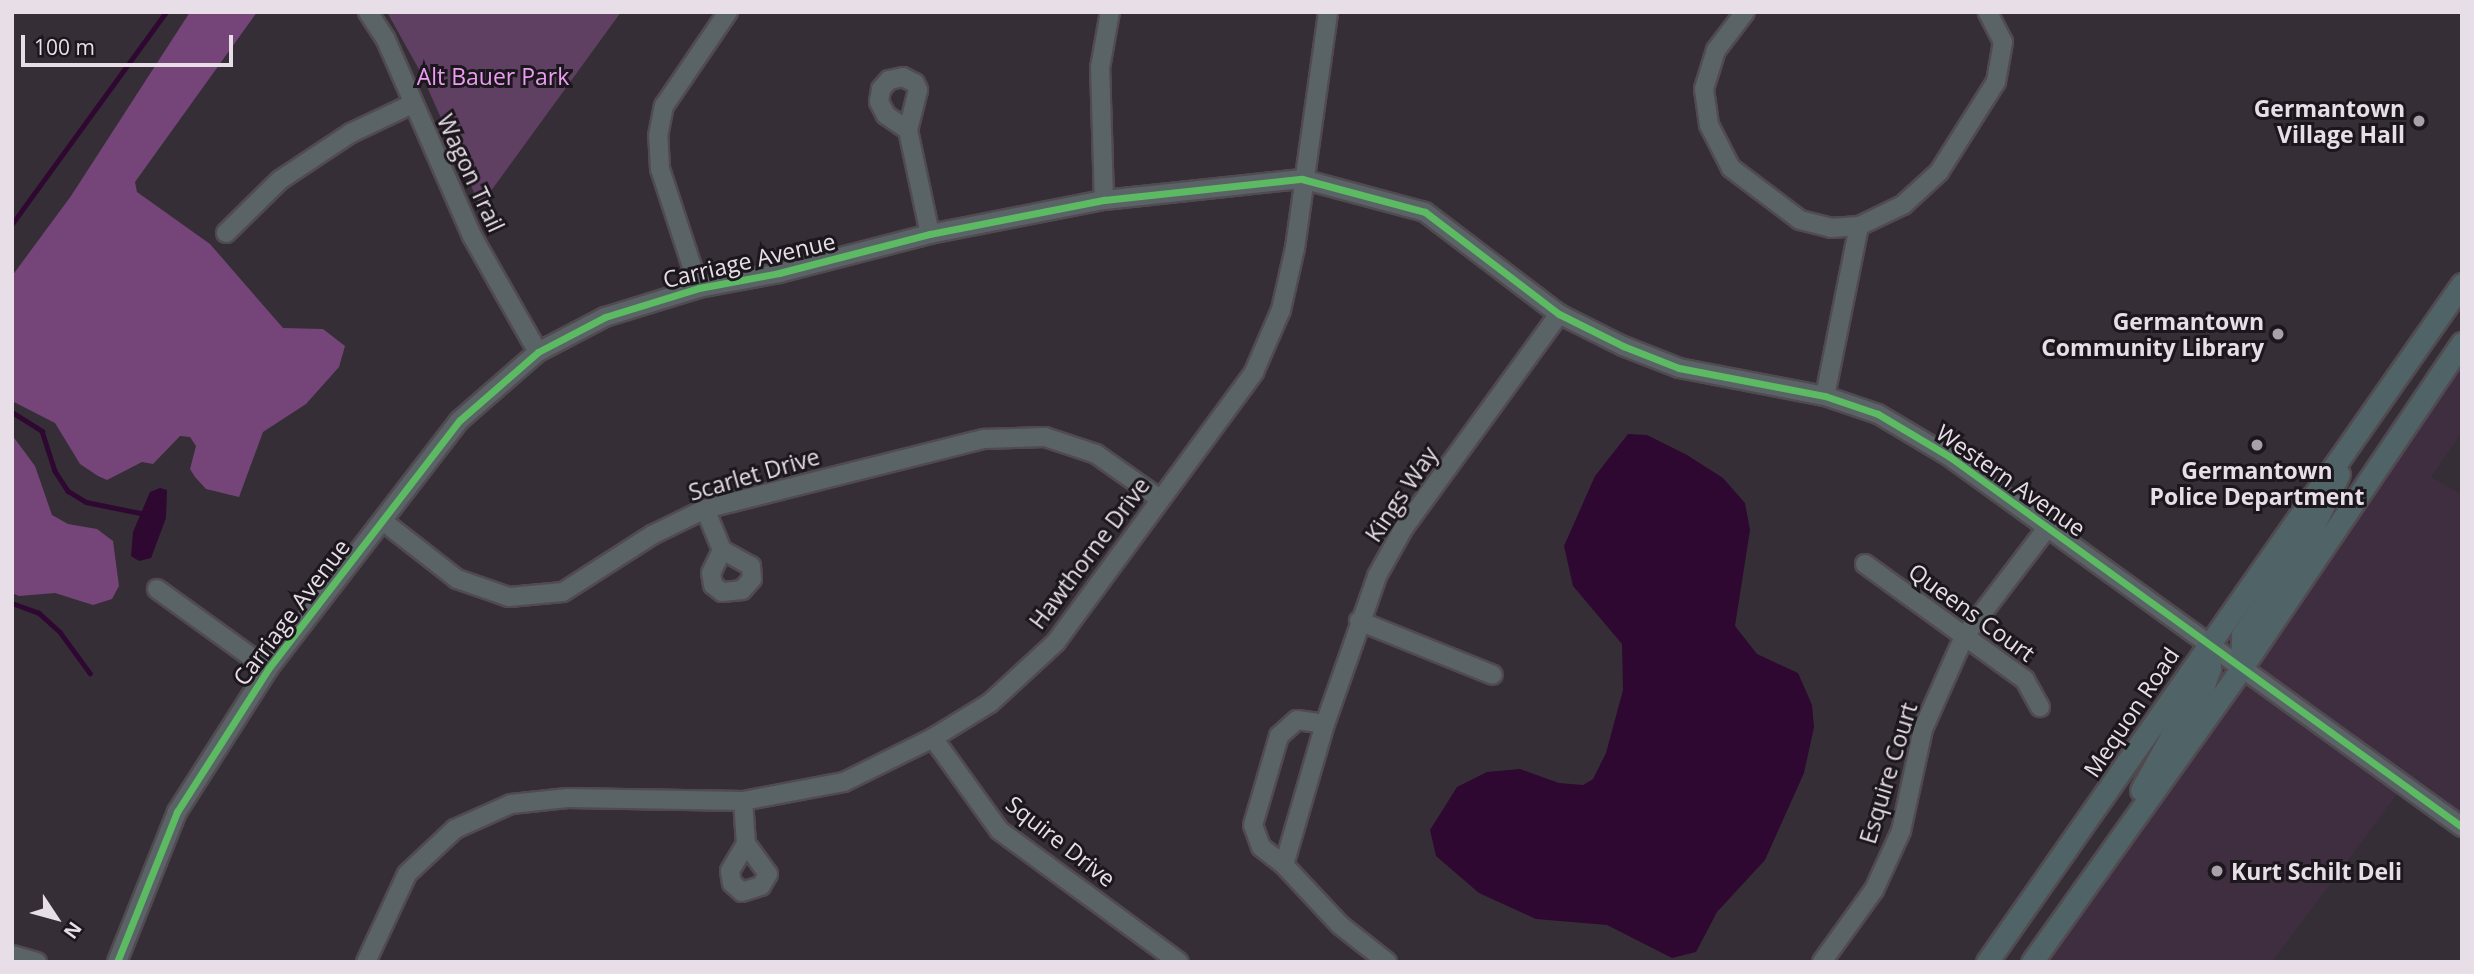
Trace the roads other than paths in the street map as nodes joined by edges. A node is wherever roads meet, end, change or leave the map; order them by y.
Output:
1 (368, 12) edge
2 (728, 12) edge
3 (1110, 12) edge
4 (1328, 12) edge
5 (1745, 12) edge
6 (1988, 12) edge
7 (412, 104) junction
8 (908, 131) dead end
9 (1302, 179) junction
10 (1104, 200) junction
11 (1858, 226) junction
12 (226, 233) dead end
13 (930, 234) junction
14 (2462, 284) edge
15 (699, 288) junction
16 (1559, 314) junction
17 (2462, 343) edge
18 (538, 352) junction
19 (1825, 396) junction
20 (2346, 448) junction
21 (1160, 499) junction
22 (705, 509) junction
23 (384, 522) junction
24 (2047, 528) junction
25 (722, 550) dead end
26 (1865, 564) dead end
27 (157, 589) dead end
28 (1359, 621) junction
29 (1964, 637) junction
30 (2208, 645) junction
31 (2241, 668) junction
32 (268, 669) junction
33 (1493, 675) dead end
34 (2040, 707) dead end
35 (1325, 724) junction
36 (933, 738) junction
37 (743, 802) junction
38 (2462, 827) edge
39 (2126, 828) junction
40 (746, 844) dead end
41 (2063, 857) junction
42 (1284, 865) junction
43 (2091, 878) junction
44 (12, 955) edge
45 (37, 962) edge
46 (117, 962) edge
47 (366, 962) edge
48 (1179, 962) edge
49 (1387, 962) edge
50 (1822, 962) edge
51 (1987, 962) edge
52 (2032, 962) edge

1 - 7 street, Wagon Trail
2 - 15 street
3 - 10 street
4 - 9 street, Hawthorne Drive
5 - 11 street
6 - 11 street
7 - 12 street
7 - 18 street, Wagon Trail
8 - 13 street
9 - 10 street, Carriage Avenue
9 - 16 street, Western Avenue
9 - 21 street, Hawthorne Drive
10 - 13 street, Carriage Avenue
11 - 19 street
13 - 15 street, Carriage Avenue
14 - 20 main road, Mequon Road
15 - 18 street, Carriage Avenue
16 - 19 street, Western Avenue
16 - 28 street, Kings Way
17 - 31 main road
18 - 23 street, Carriage Avenue
19 - 24 street, Western Avenue
20 - 30 main road, Mequon Road
20 - 31 main road
21 - 22 street, Scarlet Drive
21 - 36 street, Hawthorne Drive
22 - 23 street, Scarlet Drive
22 - 25 street
23 - 32 street, Carriage Avenue
24 - 29 street, Esquire Court
24 - 30 street, Western Avenue
26 - 29 street, Queens Court
27 - 32 street
28 - 33 street
28 - 35 street, Kings Way
29 - 34 street, Queens Court
29 - 50 street, Esquire Court
30 - 31 street, Western Avenue
30 - 39 main road
30 - 41 main road, Mequon Road
31 - 38 street, Western Avenue
31 - 39 main road
32 - 46 street, Carriage Avenue
35 - 42 street, Kings Way
35 - 42 street
36 - 37 street, Hawthorne Drive
36 - 48 street, Squire Drive
37 - 40 street
37 - 47 street, Hawthorne Drive
39 - 43 main road
41 - 43 main road
41 - 51 main road, Mequon Road
42 - 49 street
43 - 52 main road
44 - 45 street

